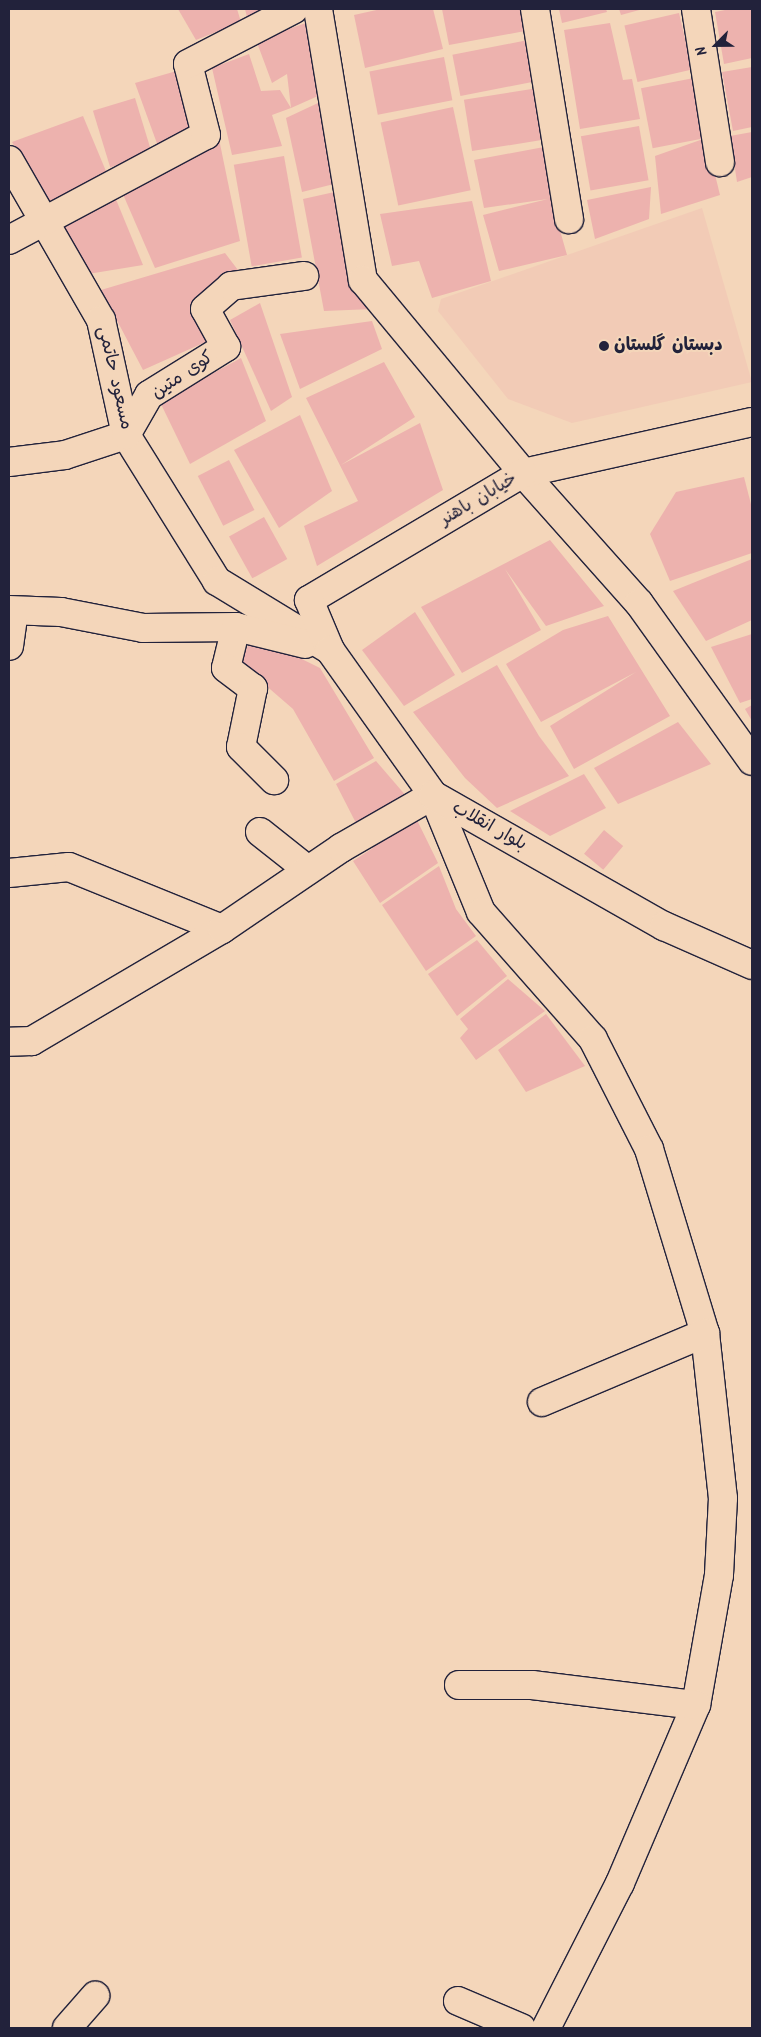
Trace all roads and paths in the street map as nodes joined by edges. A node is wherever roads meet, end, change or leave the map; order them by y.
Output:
1 (294, 9) edge
2 (318, 9) edge
3 (535, 9) edge
4 (696, 9) edge
5 (9, 160) edge
6 (720, 162) dead end
7 (569, 219) dead end
8 (46, 221) junction
9 (9, 240) edge
10 (304, 276) dead end
11 (752, 422) edge
12 (126, 435) junction
13 (9, 462) edge
14 (523, 473) junction
15 (310, 600) joint
16 (11, 610) edge
17 (236, 627) junction
18 (9, 646) edge
19 (330, 650) junction
20 (752, 761) edge
21 (274, 780) dead end
22 (433, 795) junction
23 (260, 832) dead end
24 (308, 870) junction
25 (9, 873) edge
26 (222, 929) junction
27 (752, 965) edge
28 (9, 1042) edge
29 (705, 1333) junction
30 (542, 1402) dead end
31 (459, 1685) dead end
32 (696, 1705) junction
33 (95, 1996) dead end
34 (458, 2001) dead end
35 (67, 2028) edge
36 (521, 2028) edge
37 (546, 2028) edge

1 - 8 street
2 - 14 street
3 - 7 street
4 - 6 street
5 - 8 street, مسعود حاتمی
8 - 9 street
8 - 12 street, مسعود حاتمی
10 - 12 street, کوی متین
11 - 14 street, خیابان باهنر
12 - 13 street
12 - 19 street, مسعود حاتمی
14 - 15 street, خیابان باهنر
14 - 20 street
15 - 19 street, بلوار انقلاب
16 - 17 street
16 - 18 street
17 - 19 street
17 - 21 street
19 - 22 street, بلوار انقلاب
22 - 24 street
22 - 27 street, بلوار انقلاب
22 - 29 street
23 - 24 street
24 - 26 street
25 - 26 street
26 - 28 street
29 - 30 street
29 - 32 street
31 - 32 street
32 - 37 street
33 - 35 street
34 - 36 street

